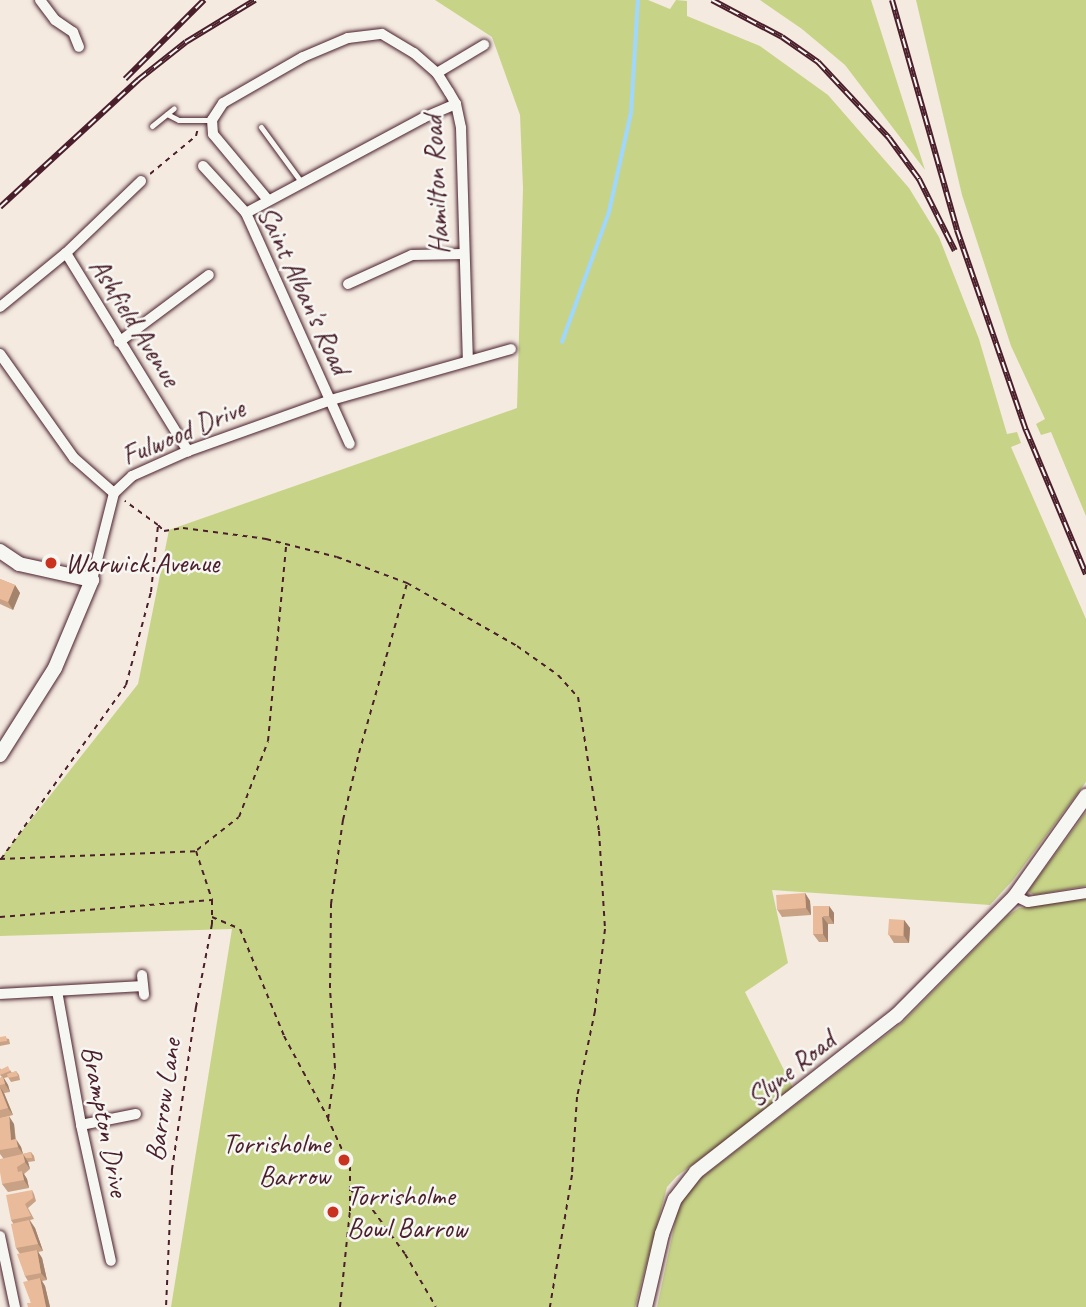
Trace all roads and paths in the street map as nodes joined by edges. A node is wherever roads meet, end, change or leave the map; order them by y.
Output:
1 (45, 2) edge
2 (484, 45) dead end
3 (79, 47) dead end
4 (437, 73) junction
5 (456, 104) junction
6 (174, 108) dead end
7 (167, 114) junction
8 (208, 123) junction
9 (152, 127) dead end
10 (261, 127) dead end
11 (203, 166) dead end
12 (141, 181) joint
13 (302, 183) junction
14 (268, 200) junction
15 (246, 213) junction
16 (66, 253) junction
17 (463, 254) junction
18 (209, 275) dead end
19 (348, 284) dead end
20 (0, 307) edge
21 (119, 342) junction
22 (511, 349) dead end
23 (0, 354) edge
24 (467, 361) junction
25 (331, 400) junction
26 (350, 444) dead end
27 (188, 451) junction
28 (114, 493) junction
29 (158, 525) junction
30 (286, 544) junction
31 (1, 555) edge
32 (92, 580) junction
33 (407, 583) junction
34 (0, 755) edge
35 (1086, 796) edge
36 (196, 851) junction
37 (0, 859) edge
38 (1086, 893) edge
39 (1015, 896) junction
40 (212, 900) junction
41 (0, 917) edge
42 (212, 917) junction
43 (143, 985) dead end
44 (57, 991) junction
45 (0, 994) edge
46 (136, 1114) dead end
47 (328, 1119) junction
48 (80, 1125) junction
49 (351, 1191) junction
50 (0, 1236) edge
51 (111, 1261) dead end
52 (15, 1307) edge
53 (166, 1307) edge
54 (340, 1307) edge
55 (436, 1307) edge
56 (550, 1307) edge
57 (645, 1307) edge

1 - 3 street
2 - 4 street
4 - 5 street, Hamilton Road
4 - 8 street, Hamilton Road
5 - 13 street
5 - 17 street, Hamilton Road
6 - 7 lane
7 - 8 lane
7 - 9 lane
8 - 12 path
8 - 14 street
10 - 13 lane
11 - 15 street, Saint Alban's Road
12 - 16 street
13 - 14 street
14 - 15 street
15 - 25 street, Saint Alban's Road
16 - 20 street
16 - 21 street, Ashfield Avenue
17 - 19 street
17 - 24 street, Hamilton Road
18 - 21 street
21 - 27 street, Ashfield Avenue
22 - 24 street, Fulwood Drive
23 - 28 street
24 - 25 street, Fulwood Drive
25 - 26 street, Saint Alban's Road
25 - 27 street, Fulwood Drive
27 - 28 street, Fulwood Drive
28 - 29 path
28 - 32 street, Fulwood Drive
29 - 30 path
29 - 37 path
30 - 33 path
30 - 36 path
31 - 32 street
32 - 34 street, Fulwood Drive
33 - 47 path
33 - 56 path
35 - 39 street, Slyne Road
36 - 37 path
36 - 40 path, Barrow Lane
38 - 39 street
39 - 57 street, Slyne Road
40 - 41 path
40 - 42 path, Barrow Lane
42 - 47 path
42 - 53 path, Barrow Lane
43 - 44 street
44 - 45 street
44 - 48 street, Brampton Drive
46 - 48 street
47 - 49 path
48 - 51 street, Brampton Drive
49 - 54 path
49 - 55 path
50 - 52 street

